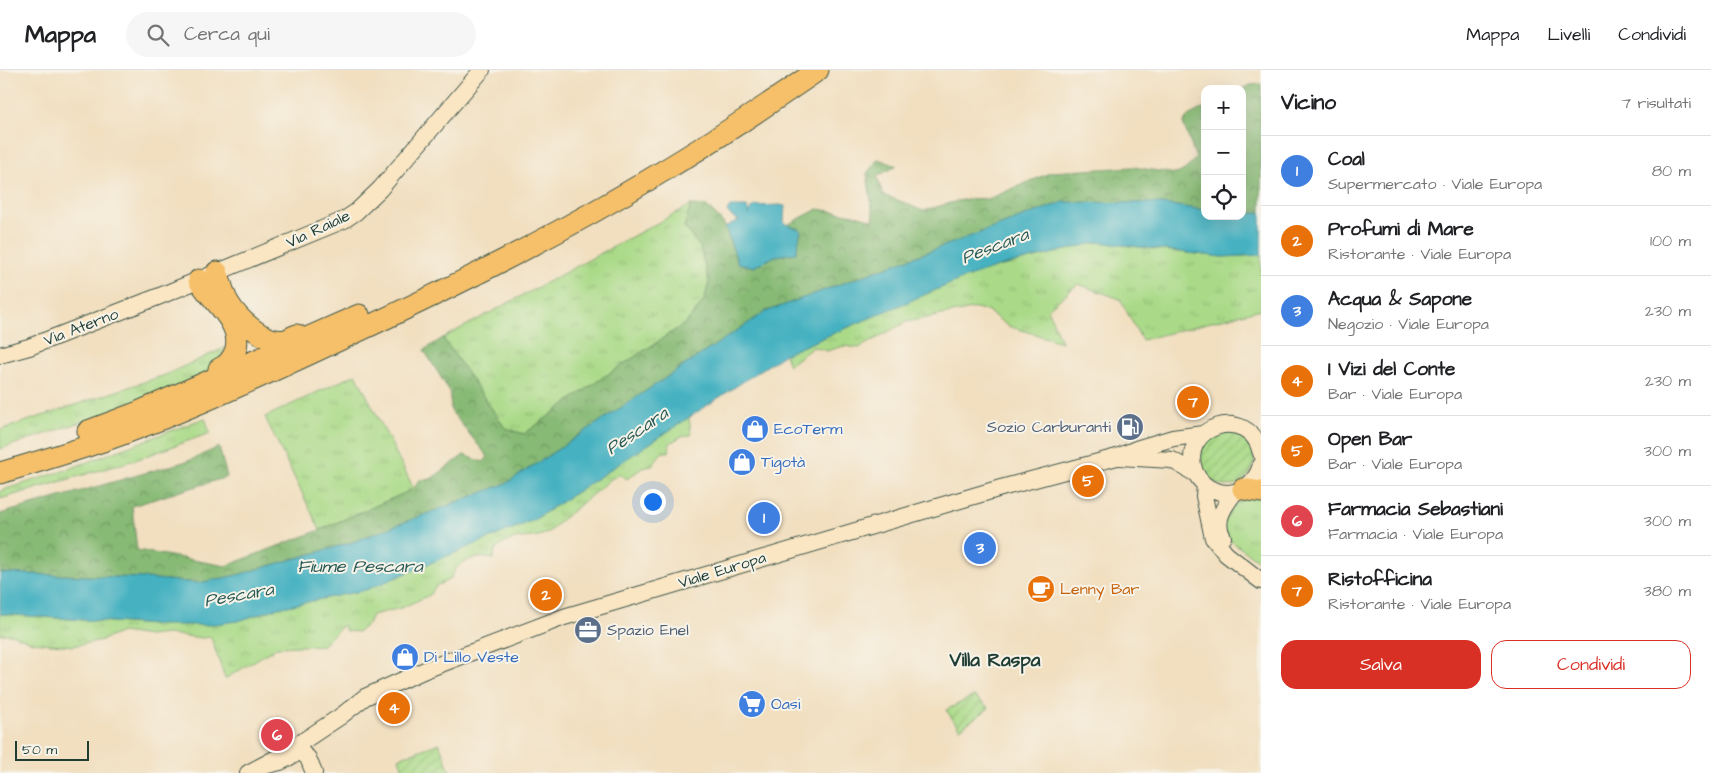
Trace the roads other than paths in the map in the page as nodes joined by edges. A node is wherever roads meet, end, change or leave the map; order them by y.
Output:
1 (482, 70) edge
2 (794, 70) edge
3 (818, 70) edge
4 (208, 276) junction
5 (160, 296) joint
6 (309, 337) junction
7 (0, 355) edge
8 (217, 378) junction
9 (1261, 423) edge
10 (1238, 426) junction
11 (1204, 434) junction
12 (1261, 452) edge
13 (1117, 457) junction
14 (0, 460) edge
15 (1261, 465) edge
16 (0, 473) edge
17 (1201, 480) junction
18 (1246, 491) edge
19 (1261, 569) edge
20 (1261, 581) edge
21 (308, 744) junction
22 (275, 761) junction
23 (312, 771) edge
24 (248, 773) edge

1 - 4 main road, Via Raiale
2 - 6 highway
3 - 16 highway
4 - 5 main road, Via Raiale
4 - 6 highway
4 - 8 highway
5 - 7 main road, Via Aterno
6 - 8 highway
8 - 14 highway
9 - 10 main road
10 - 11 main road, Viale Europa
10 - 12 main road
11 - 13 main road, Viale Europa
11 - 17 main road
13 - 17 main road, Viale Europa
13 - 21 main road, Viale Europa
15 - 18 main road
17 - 18 main road, Viale Europa
17 - 20 main road
18 - 19 main road
21 - 22 main road, Viale Europa
21 - 23 main road
22 - 23 main road
22 - 24 main road, Viale Europa

